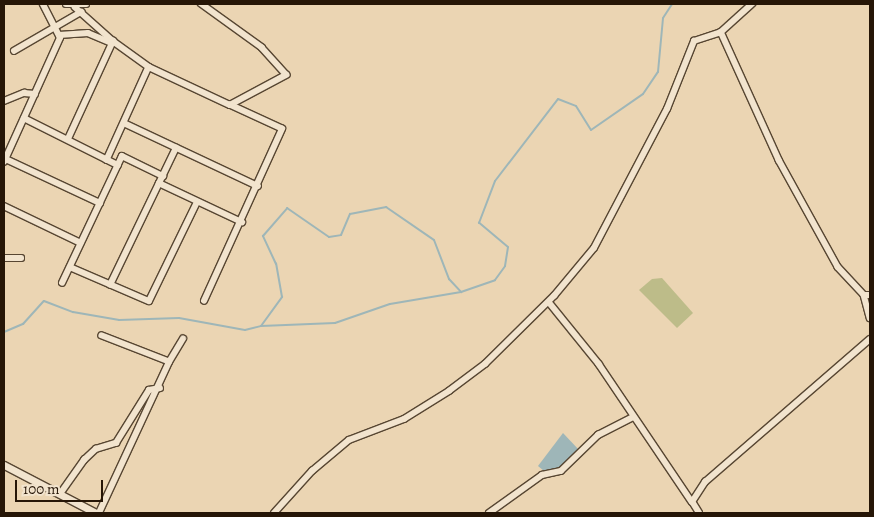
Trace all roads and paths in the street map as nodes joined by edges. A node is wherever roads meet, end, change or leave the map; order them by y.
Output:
1 (43, 4) edge
2 (66, 4) edge
3 (86, 4) edge
4 (202, 4) edge
5 (752, 4) edge
6 (75, 6) junction
7 (81, 12) junction
8 (54, 26) junction
9 (721, 32) junction
10 (59, 35) junction
11 (113, 42) junction
12 (14, 51) dead end
13 (149, 68) junction
14 (35, 94) junction
15 (4, 101) edge
16 (230, 106) junction
17 (24, 118) junction
18 (124, 123) junction
19 (68, 139) junction
20 (176, 148) junction
21 (5, 160) edge
22 (108, 160) junction
23 (118, 165) junction
24 (163, 176) junction
25 (159, 183) junction
26 (258, 186) junction
27 (197, 202) junction
28 (100, 203) junction
29 (4, 206) edge
30 (242, 222) junction
31 (81, 243) junction
32 (4, 258) edge
33 (22, 258) dead end
34 (70, 267) junction
35 (62, 284) dead end
36 (110, 285) junction
37 (867, 295) edge
38 (204, 301) dead end
39 (548, 302) junction
40 (870, 318) edge
41 (102, 336) dead end
42 (183, 339) dead end
43 (870, 339) edge
44 (169, 362) junction
45 (160, 388) junction
46 (633, 417) junction
47 (4, 465) edge
48 (60, 494) junction
49 (692, 502) junction
50 (98, 513) edge
51 (274, 513) edge
52 (489, 513) edge
53 (699, 513) edge

1 - 8 street
2 - 6 street
3 - 6 street
4 - 16 street
5 - 9 street
6 - 7 street
7 - 8 street
7 - 11 street
8 - 10 street
8 - 12 street
9 - 37 street
9 - 39 street
10 - 11 street
10 - 14 street
11 - 13 street
11 - 19 street
13 - 16 street
13 - 18 street
14 - 15 street
14 - 17 street
16 - 26 street
17 - 19 street
17 - 21 street
18 - 20 street
18 - 22 street
19 - 22 street
20 - 24 street
20 - 26 street
21 - 28 street
22 - 23 street
23 - 24 street
23 - 28 street
24 - 25 street
25 - 27 street
25 - 36 street
26 - 30 street
27 - 30 street
27 - 36 street
28 - 31 street
29 - 31 street
30 - 38 street
31 - 34 street
32 - 33 street
34 - 35 street
34 - 36 street
37 - 40 street
39 - 46 street
39 - 51 street
41 - 44 street
42 - 44 street
43 - 49 street
44 - 45 street
45 - 48 street
45 - 50 street
46 - 49 street
46 - 52 street
47 - 48 street
48 - 50 street
49 - 53 street

